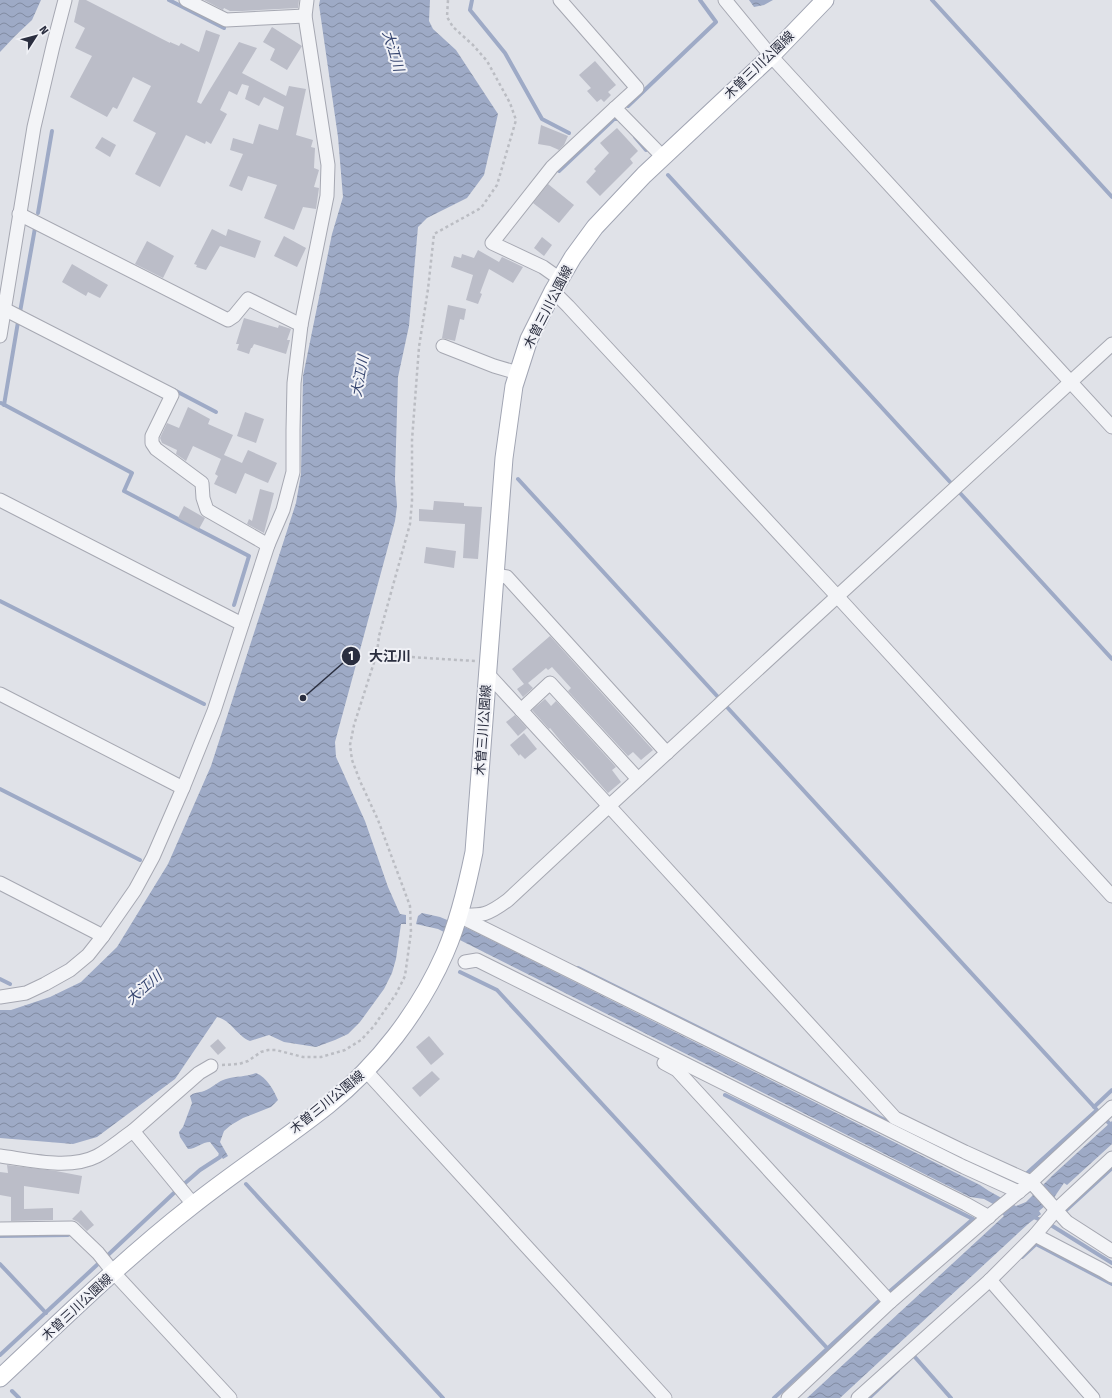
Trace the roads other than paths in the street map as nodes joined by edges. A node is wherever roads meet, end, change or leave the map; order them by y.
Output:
1 (65, 0) edge
2 (186, 0) edge
3 (307, 0) edge
4 (560, 0) edge
5 (725, 0) edge
6 (825, 0) edge
7 (305, 16) junction
8 (771, 56) junction
9 (615, 108) junction
10 (663, 157) junction
11 (19, 214) junction
12 (556, 285) junction
13 (4, 288) edge
14 (4, 309) junction
15 (301, 326) junction
16 (0, 336) edge
17 (1112, 344) edge
18 (443, 346) dead end
19 (518, 373) junction
20 (1070, 382) junction
21 (1112, 427) edge
22 (0, 500) edge
23 (268, 546) junction
24 (495, 575) junction
25 (837, 596) junction
26 (242, 624) junction
27 (488, 668) junction
28 (0, 694) edge
29 (521, 710) junction
30 (667, 753) junction
31 (638, 779) junction
32 (183, 788) junction
33 (609, 806) junction
34 (0, 883) edge
35 (1112, 896) edge
36 (458, 918) junction
37 (103, 936) junction
38 (447, 946) junction
39 (465, 962) junction
40 (0, 997) edge
41 (211, 1066) road end
42 (366, 1071) junction
43 (1112, 1107) edge
44 (133, 1131) junction
45 (0, 1156) edge
46 (1112, 1158) edge
47 (1034, 1184) junction
48 (1018, 1193) junction
49 (193, 1204) junction
50 (1054, 1211) junction
51 (991, 1214) junction
52 (0, 1229) edge
53 (1038, 1232) junction
54 (1112, 1251) edge
55 (114, 1273) junction
56 (1112, 1276) edge
57 (990, 1280) junction
58 (890, 1302) junction
59 (0, 1378) edge
60 (230, 1398) edge
61 (666, 1398) edge
62 (788, 1398) edge
63 (858, 1398) edge
64 (1093, 1398) edge

1 - 11 street
2 - 7 street
3 - 7 street
4 - 9 street
5 - 8 street
6 - 8 main road, 木曽三川公園線
7 - 15 street
8 - 10 main road, 木曽三川公園線
8 - 20 street
9 - 10 street
9 - 12 street
10 - 12 main road, 木曽三川公園線
11 - 13 street
11 - 15 street
12 - 19 main road, 木曽三川公園線
12 - 25 street
13 - 14 street
14 - 16 street
14 - 23 street
15 - 23 street
17 - 20 street
18 - 19 street
19 - 24 main road, 木曽三川公園線
20 - 21 street
20 - 25 street
22 - 26 street
23 - 26 street
24 - 27 main road, 木曽三川公園線
24 - 30 street
25 - 30 street
25 - 35 street
26 - 32 street
27 - 29 street
27 - 36 main road, 木曽三川公園線
28 - 32 street
29 - 31 street
29 - 33 street
30 - 31 street
31 - 33 street
32 - 37 street
33 - 36 street
33 - 47 street
34 - 37 street
36 - 38 main road, 木曽三川公園線
36 - 48 street
37 - 40 street
38 - 39 street
38 - 42 main road, 木曽三川公園線
39 - 51 street
39 - 58 street
41 - 44 street
42 - 49 main road, 木曽三川公園線
42 - 61 street
43 - 47 street
44 - 45 street
44 - 49 street
46 - 50 street
47 - 48 street
47 - 50 street
48 - 51 street
49 - 55 main road, 木曽三川公園線
50 - 53 street
50 - 54 street
51 - 58 street
52 - 55 street
53 - 56 street
53 - 57 street
55 - 59 main road, 木曽三川公園線
55 - 60 street
57 - 63 street
57 - 64 street
58 - 62 street

